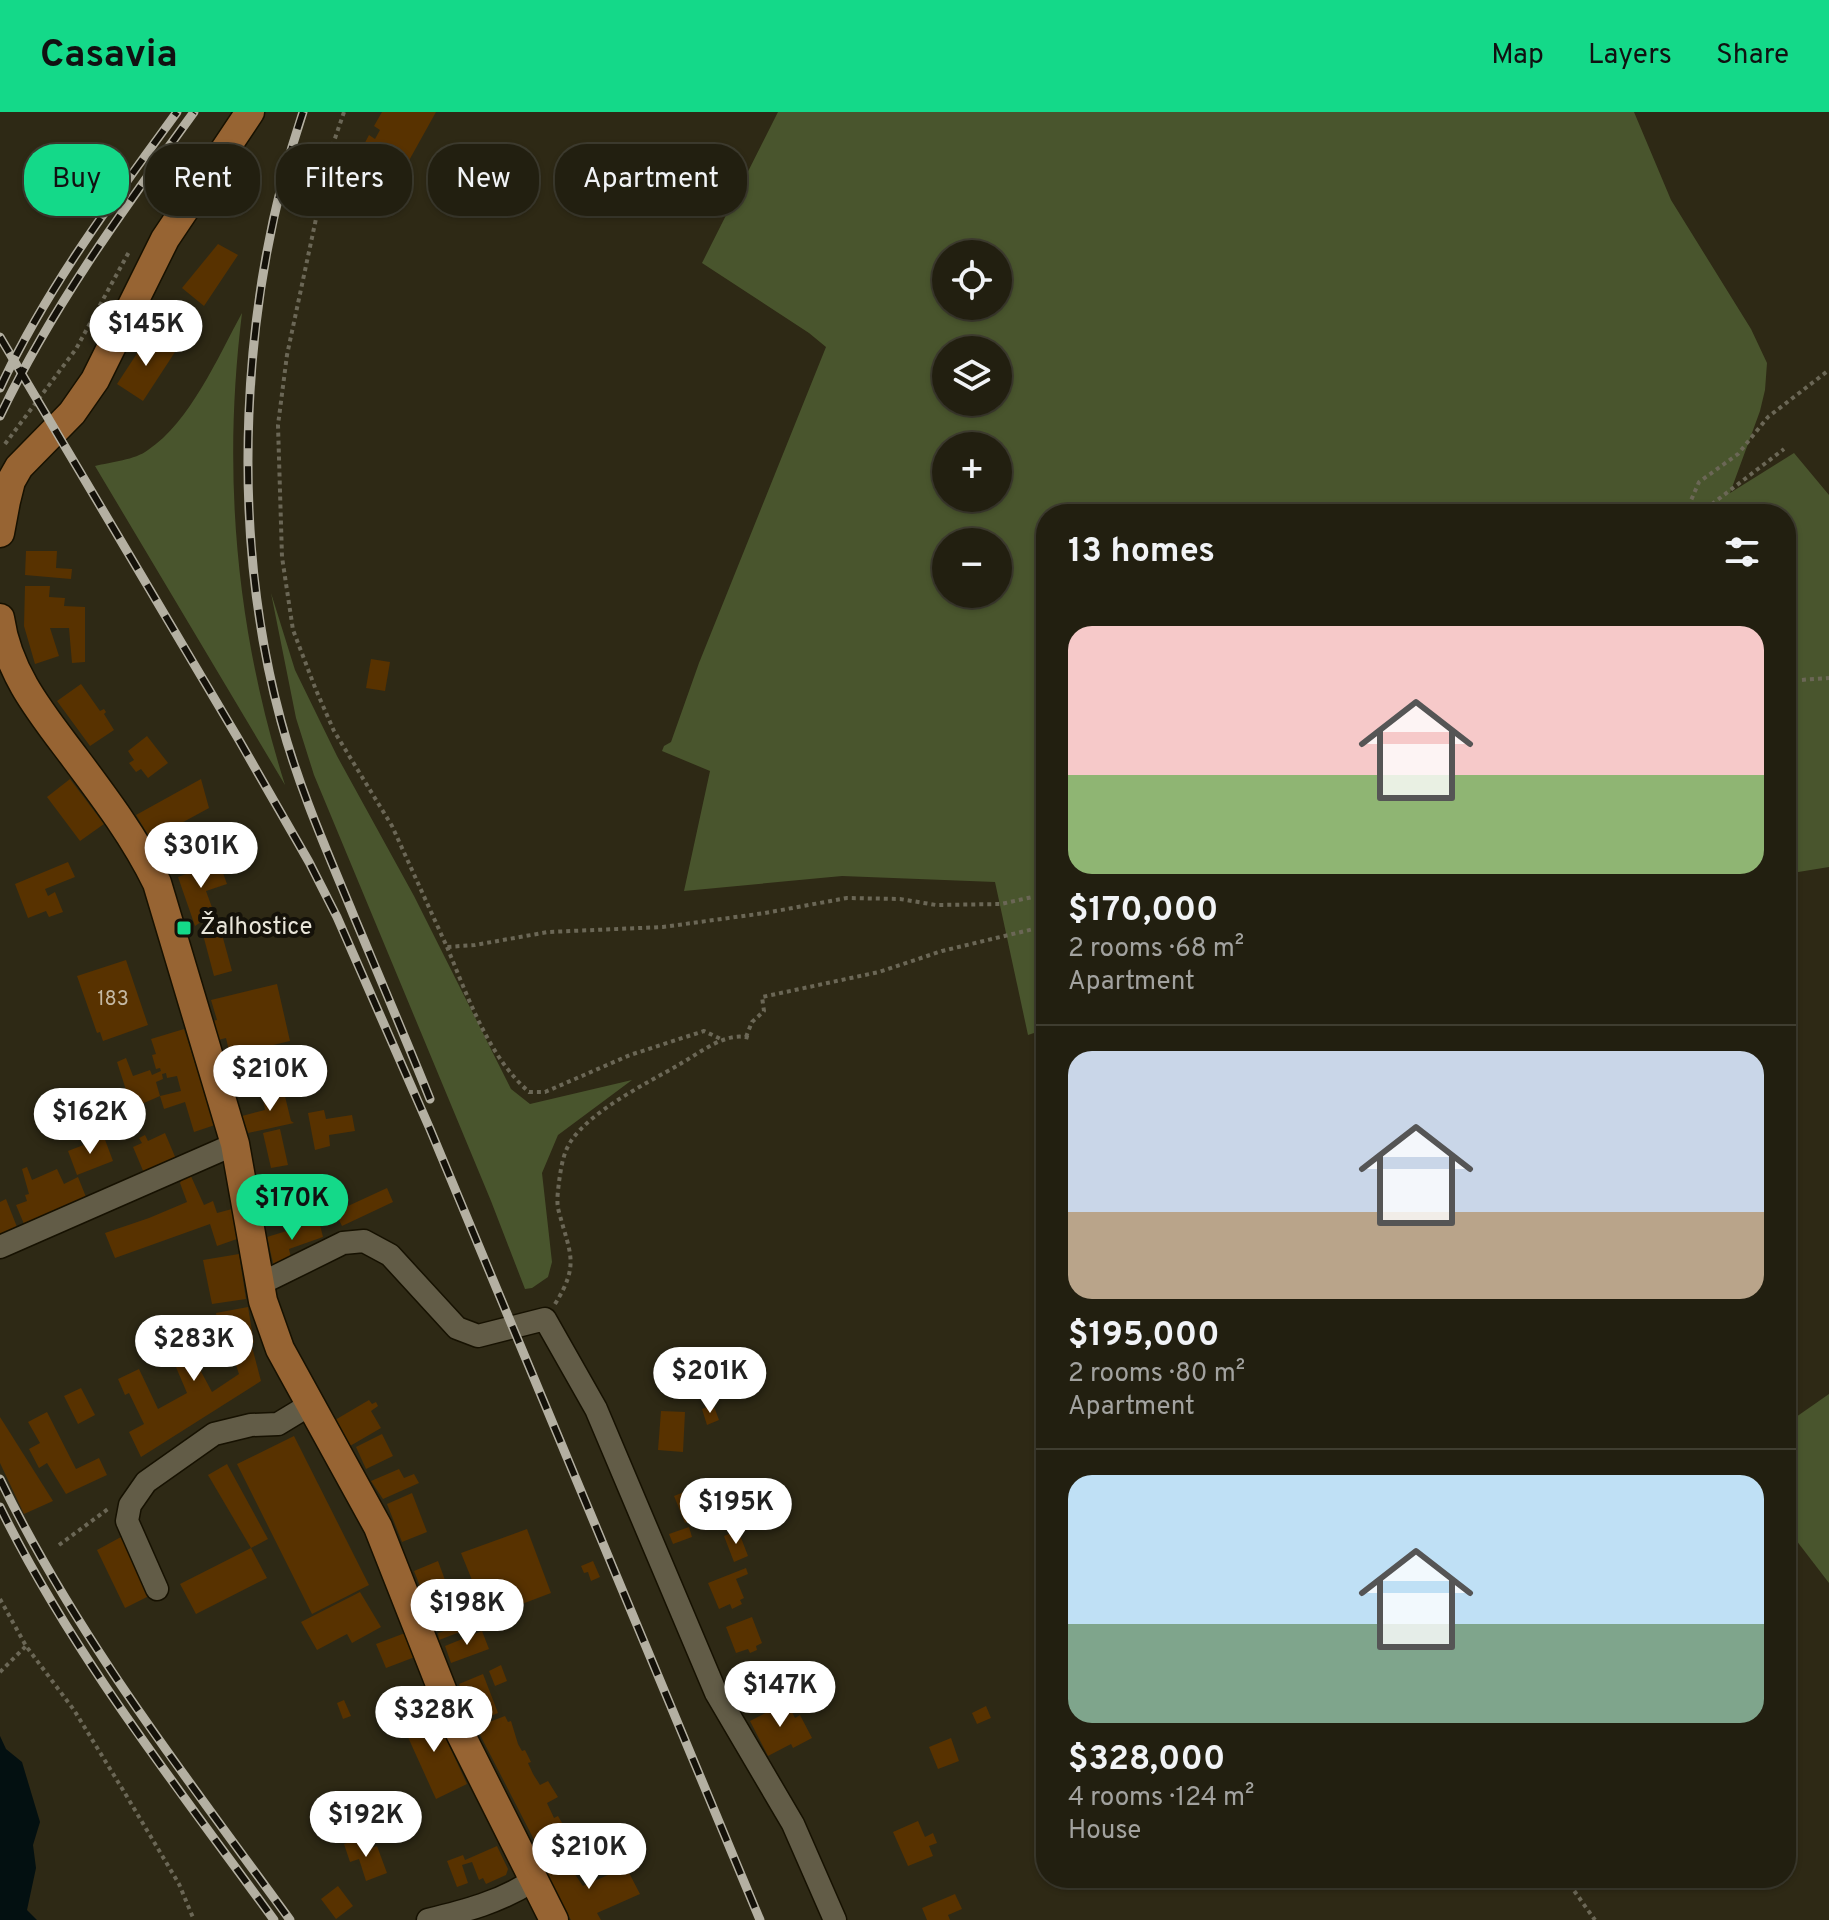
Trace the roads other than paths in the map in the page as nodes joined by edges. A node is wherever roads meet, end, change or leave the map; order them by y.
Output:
1 (250, 112) edge
2 (0, 533) edge
3 (0, 618) edge
4 (235, 1144) junction
5 (0, 1247) edge
6 (260, 1284) junction
7 (311, 1404) junction
8 (157, 1589) dead end
9 (532, 1881) junction
10 (428, 1920) edge
11 (554, 1920) edge
12 (835, 1920) edge

1 - 2 main road
3 - 4 main road
4 - 5 street
4 - 6 main road
6 - 7 main road
6 - 12 street
7 - 8 street
7 - 9 main road
9 - 10 street
9 - 11 main road

